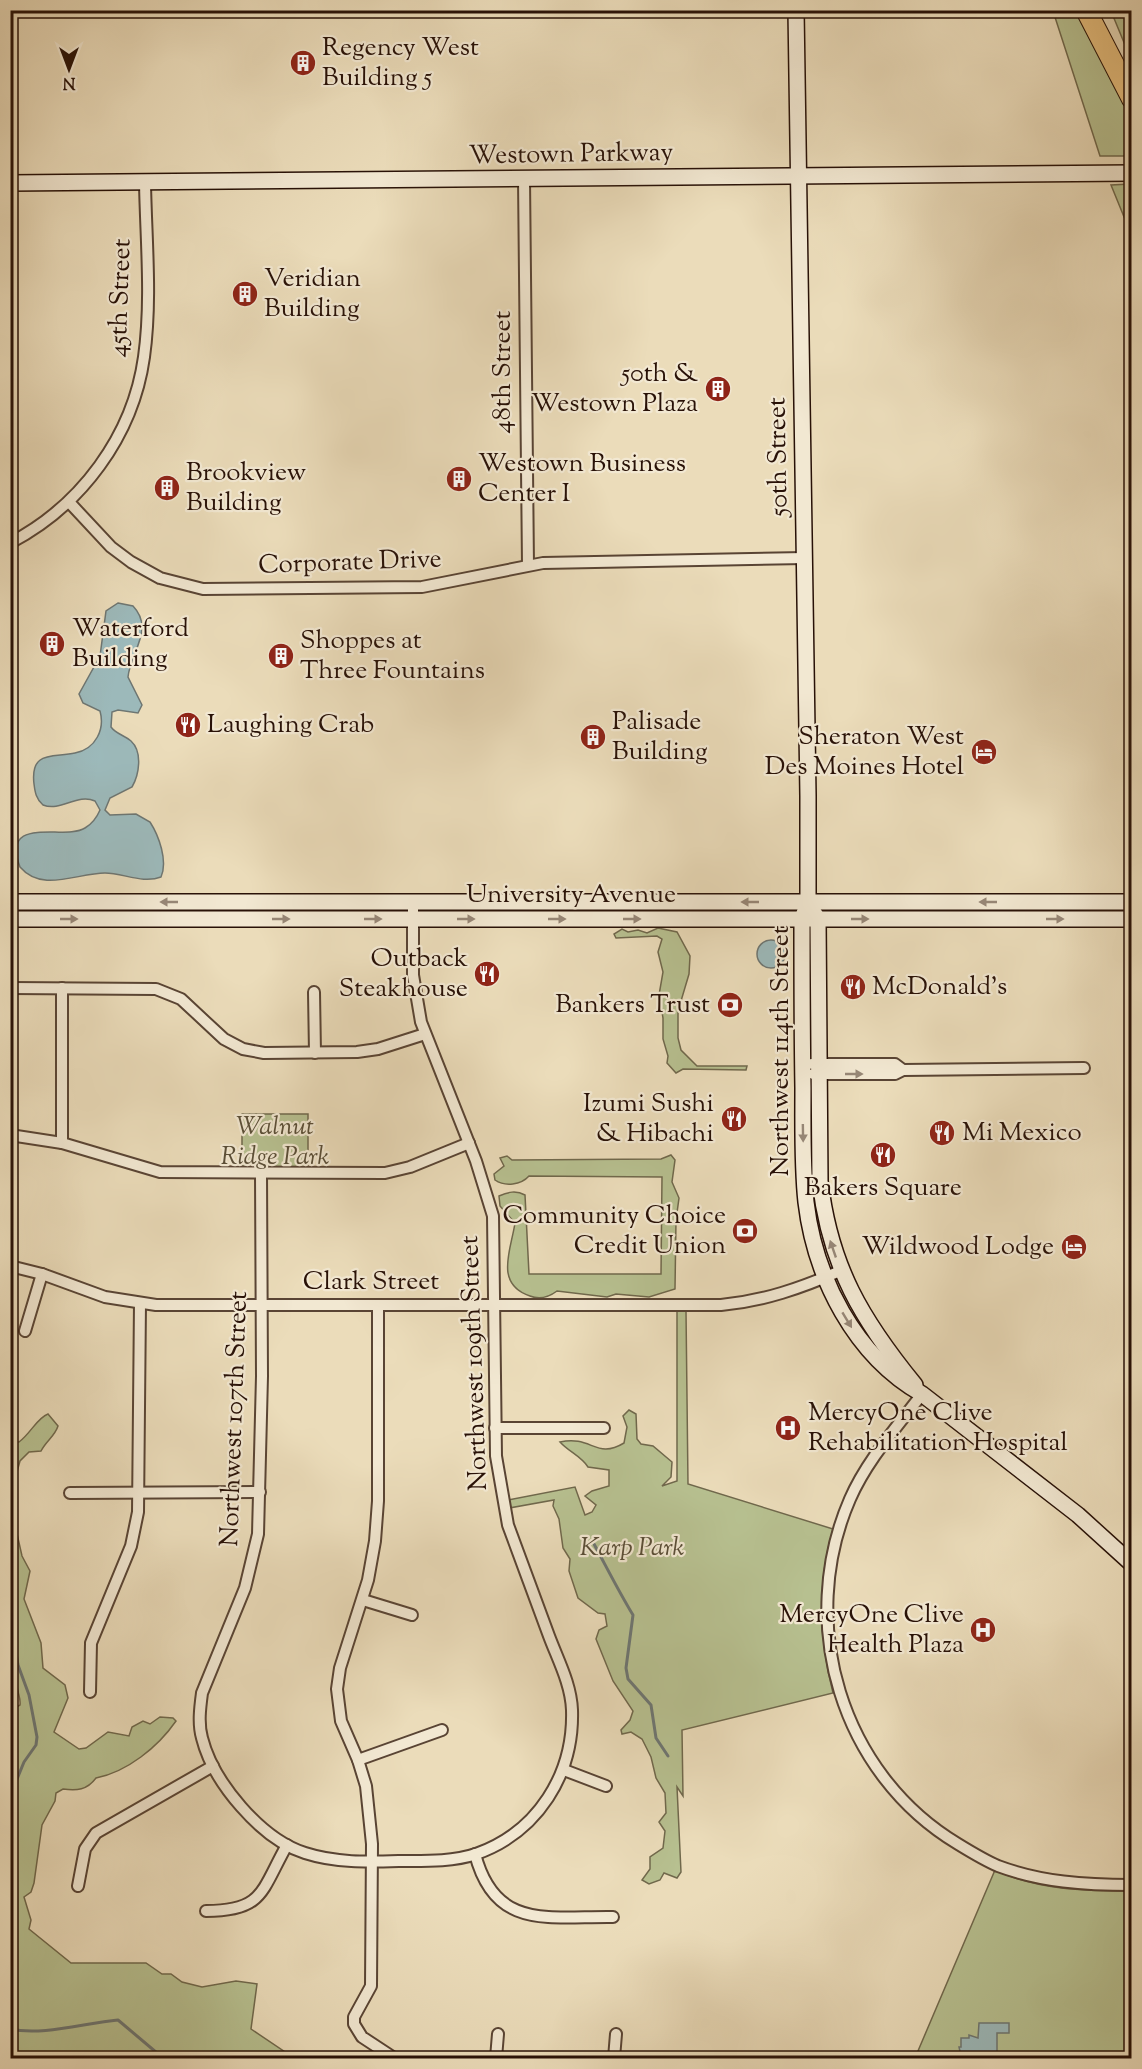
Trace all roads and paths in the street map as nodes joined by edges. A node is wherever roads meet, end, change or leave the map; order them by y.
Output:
1 (796, 10) edge
2 (1086, 10) edge
3 (1102, 10) edge
4 (1131, 81) edge
5 (1131, 99) edge
6 (1131, 173) edge
7 (798, 177) junction
8 (524, 179) junction
9 (10, 183) edge
10 (145, 183) junction
11 (69, 502) junction
12 (10, 543) edge
13 (805, 558) junction
14 (528, 564) junction
15 (10, 902) edge
16 (413, 902) junction
17 (808, 902) junction
18 (1131, 902) edge
19 (10, 918) edge
20 (413, 919) junction
21 (802, 919) junction
22 (818, 919) junction
23 (1131, 919) edge
24 (10, 988) edge
25 (62, 988) junction
26 (314, 992) dead end
27 (424, 1034) junction
28 (315, 1053) junction
29 (1084, 1068) dead end
30 (819, 1069) junction
31 (803, 1070) junction
32 (10, 1135) edge
33 (62, 1143) junction
34 (469, 1143) junction
35 (261, 1174) junction
36 (10, 1266) edge
37 (840, 1271) junction
38 (42, 1274) junction
39 (825, 1277) junction
40 (140, 1303) junction
41 (261, 1305) junction
42 (378, 1305) junction
43 (495, 1305) junction
44 (25, 1330) dead end
45 (922, 1394) junction
46 (495, 1428) junction
47 (604, 1428) dead end
48 (139, 1492) junction
49 (260, 1492) junction
50 (70, 1493) dead end
51 (1131, 1564) edge
52 (363, 1600) junction
53 (412, 1615) dead end
54 (90, 1692) dead end
55 (442, 1730) dead end
56 (358, 1760) junction
57 (213, 1766) junction
58 (564, 1770) junction
59 (606, 1786) dead end
60 (288, 1845) junction
61 (475, 1854) junction
62 (372, 1862) junction
63 (1131, 1885) edge
64 (78, 1886) dead end
65 (206, 1911) dead end
66 (613, 1917) dead end
67 (498, 2034) dead end
68 (616, 2034) dead end
69 (394, 2058) edge
70 (496, 2058) edge
71 (614, 2058) edge

1 - 7 main road, 50th Street
2 - 5 highway
3 - 4 highway
6 - 7 main road, Westown Parkway
7 - 8 main road, Westown Parkway
7 - 13 main road, 50th Street
8 - 10 main road, Westown Parkway
8 - 14 street, 48th Street
9 - 10 main road, Westown Parkway
10 - 11 street, 45th Street
11 - 12 street
11 - 14 street, Corporate Drive
13 - 14 street, Corporate Drive
13 - 17 main road, 50th Street
16 -> 15 main road, University Avenue
17 -> 16 main road, University Avenue
16 - 20 street, Northwest 109th Street
18 -> 17 main road, University Avenue
17 - 21 main road, Northwest 114th Street
17 - 22 main road, Northwest 114th Street
19 -> 20 main road, University Avenue
20 -> 21 main road, University Avenue
20 - 27 street, Northwest 109th Street
21 - 22 main road, University Avenue
21 - 31 main road, Northwest 114th Street
22 -> 23 main road, University Avenue
22 - 30 main road, Northwest 114th Street
24 - 25 street
25 - 28 street
25 - 33 street
26 - 28 street
27 - 28 street
27 - 34 street, Northwest 109th Street
29 - 30 street
30 - 31 street
37 -> 30 main road, Northwest 114th Street
31 -> 39 main road, Northwest 114th Street
32 - 33 street
33 - 35 street
34 - 35 street
34 - 43 street, Northwest 109th Street
35 - 41 street, Northwest 107th Street
36 - 38 street, Clark Street
37 - 39 street, Clark Street
37 - 45 main road, Northwest 114th Street
38 - 40 street, Clark Street
38 - 44 street
39 - 43 street, Clark Street
39 -> 45 main road, Northwest 114th Street
40 - 41 street, Clark Street
40 - 48 street
41 - 42 street, Clark Street
41 - 49 street, Northwest 107th Street
42 - 43 street, Clark Street
42 - 52 street
43 - 46 street, Northwest 109th Street
45 - 51 main road, Northwest 114th Street
45 - 63 street
46 - 47 street
46 - 58 street, Northwest 109th Street
48 - 49 street
48 - 50 street
48 - 54 street
49 - 57 street, Northwest 107th Street
52 - 53 street
52 - 56 street
55 - 56 street
56 - 62 street
57 - 60 street, Northwest 107th Street
57 - 64 street
58 - 59 street
58 - 61 street, Northwest 109th Street
60 - 62 street, Northwest 107th Street
60 - 65 street
61 - 62 street, Northwest 109th Street
61 - 66 street
62 - 69 street
67 - 70 street
68 - 71 street

